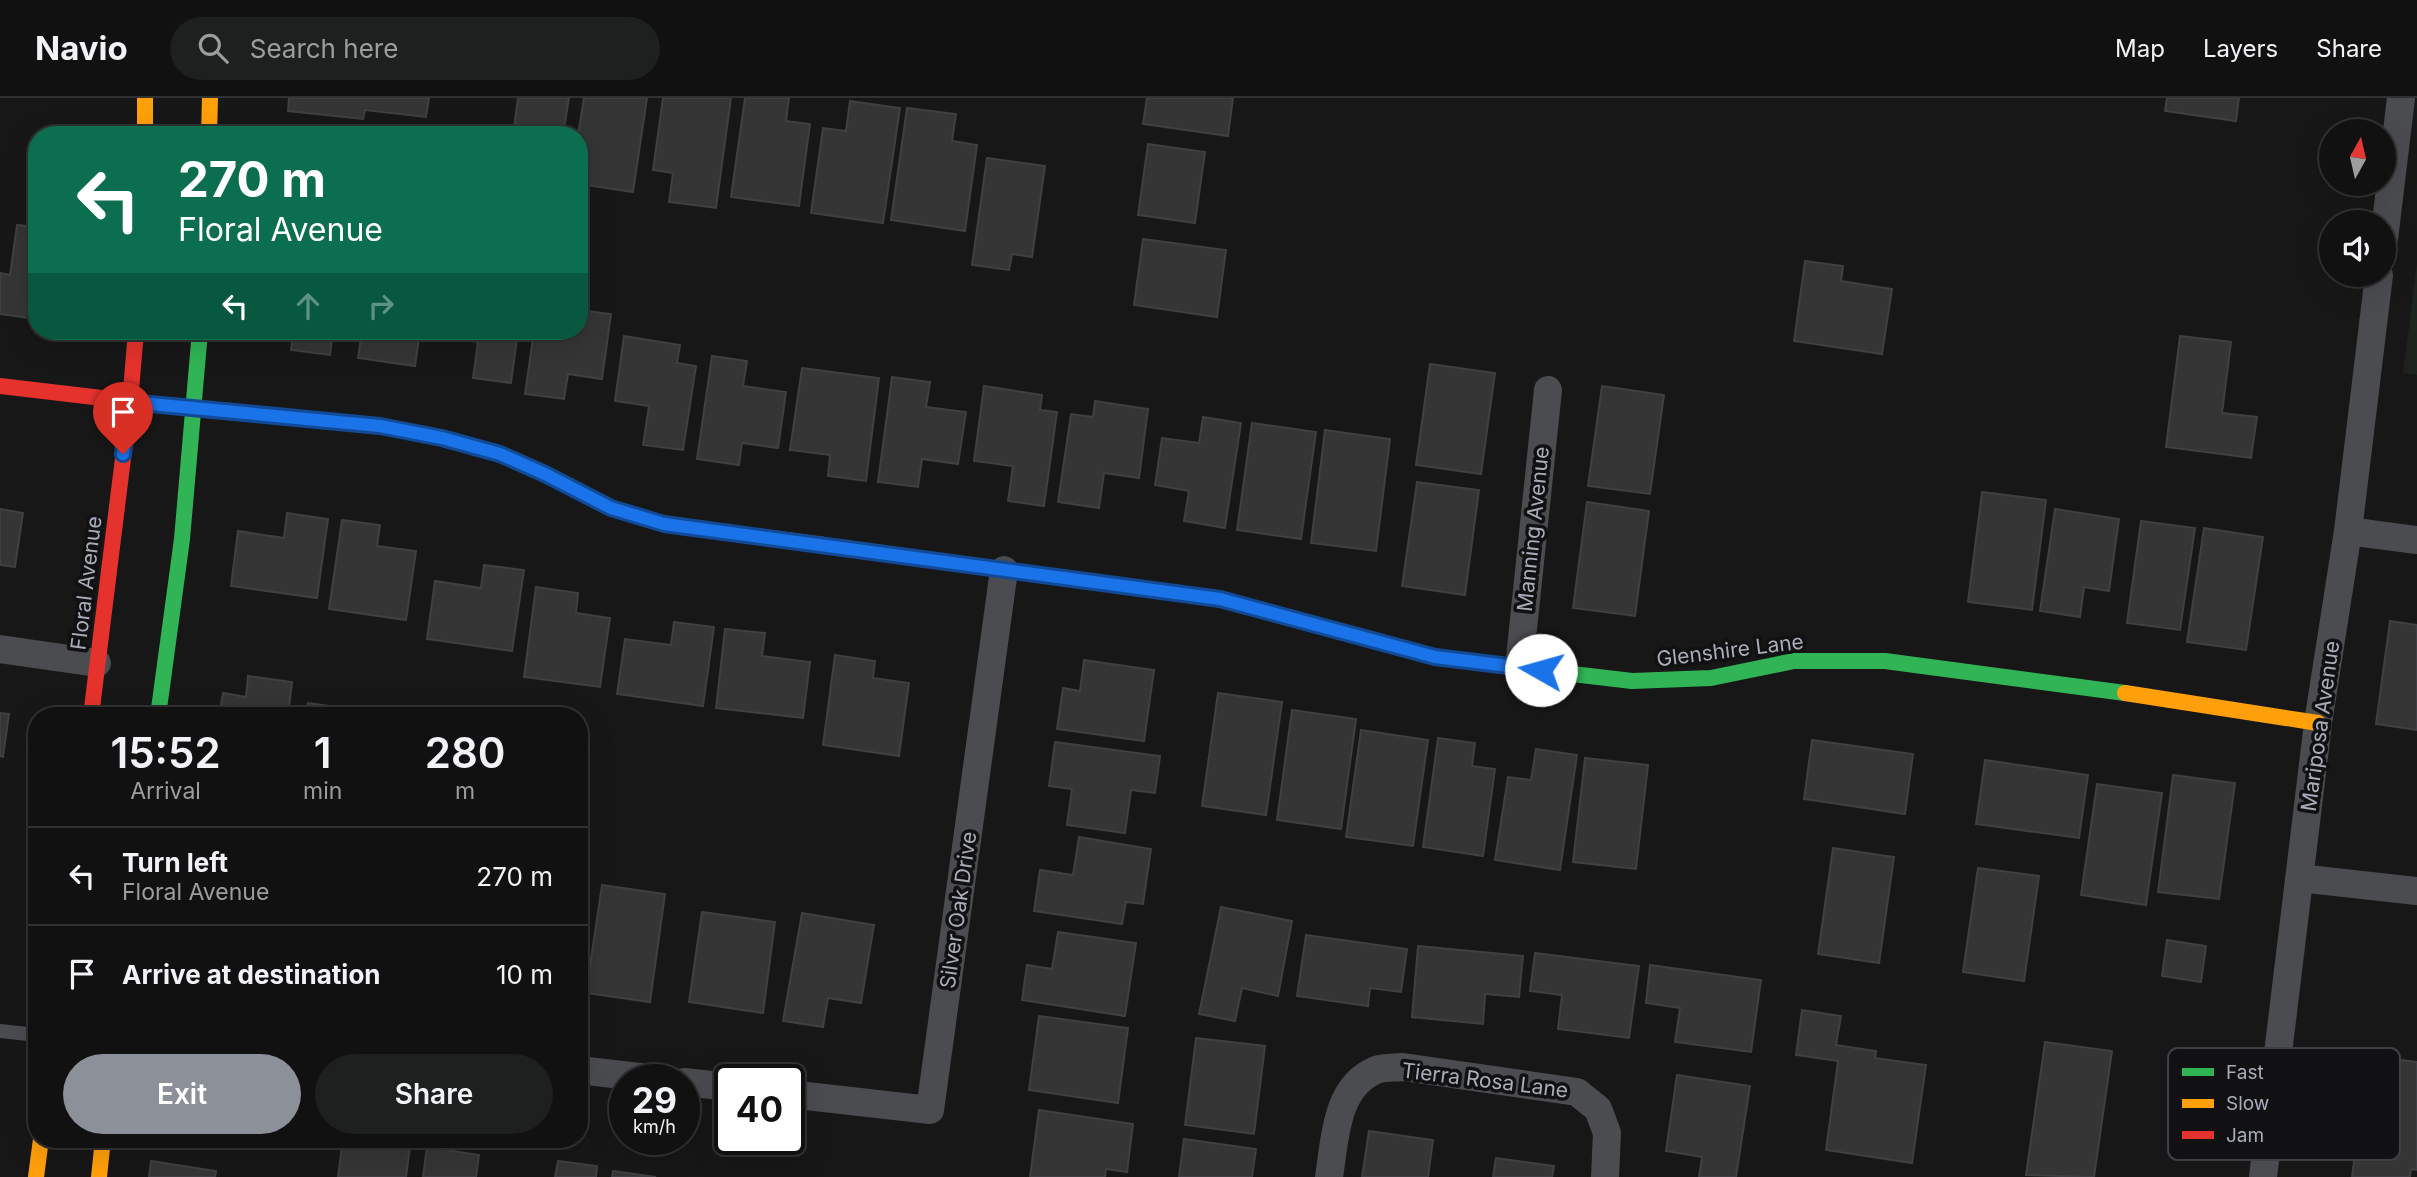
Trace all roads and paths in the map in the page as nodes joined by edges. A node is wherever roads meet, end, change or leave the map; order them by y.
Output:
1 (145, 98) edge
2 (210, 98) edge
3 (2400, 98) edge
4 (145, 126) edge
5 (209, 126) edge
6 (2387, 210) edge
7 (2378, 287) edge
8 (135, 340) edge
9 (199, 340) edge
10 (0, 386) edge
11 (1548, 390) dead end
12 (130, 402) junction
13 (195, 409) junction
14 (2348, 531) junction
15 (2417, 540) edge
16 (1004, 570) junction
17 (0, 649) edge
18 (97, 663) junction
19 (1519, 667) junction
20 (92, 707) edge
21 (159, 707) edge
22 (2318, 723) junction
23 (2300, 877) junction
24 (2417, 891) edge
25 (0, 1031) edge
26 (28, 1034) edge
27 (2279, 1048) edge
28 (588, 1071) edge
29 (609, 1073) edge
30 (805, 1096) edge
31 (40, 1148) edge
32 (102, 1148) edge
33 (36, 1177) edge
34 (99, 1177) edge
35 (1329, 1177) edge
36 (1605, 1177) edge

1 - 4 street
2 - 5 street
3 - 6 street
7 - 14 street, Mariposa Avenue
8 - 12 street, Floral Avenue
9 - 13 street
10 - 12 street, Glenshire Lane
11 - 19 street, Manning Avenue
12 - 13 street, Glenshire Lane
12 - 18 street, Floral Avenue
13 - 16 street, Glenshire Lane
13 - 21 street
14 - 15 street
14 - 22 street, Mariposa Avenue
16 - 19 street, Glenshire Lane
16 - 30 street, Silver Oak Drive
17 - 18 street
18 - 20 street, Floral Avenue
19 - 22 street, Glenshire Lane
22 - 23 street, Mariposa Avenue
23 - 24 street
23 - 27 street, Mariposa Avenue
25 - 26 lane
28 - 29 street
31 - 33 street
32 - 34 street
35 - 36 street, Tierra Rosa Lane

